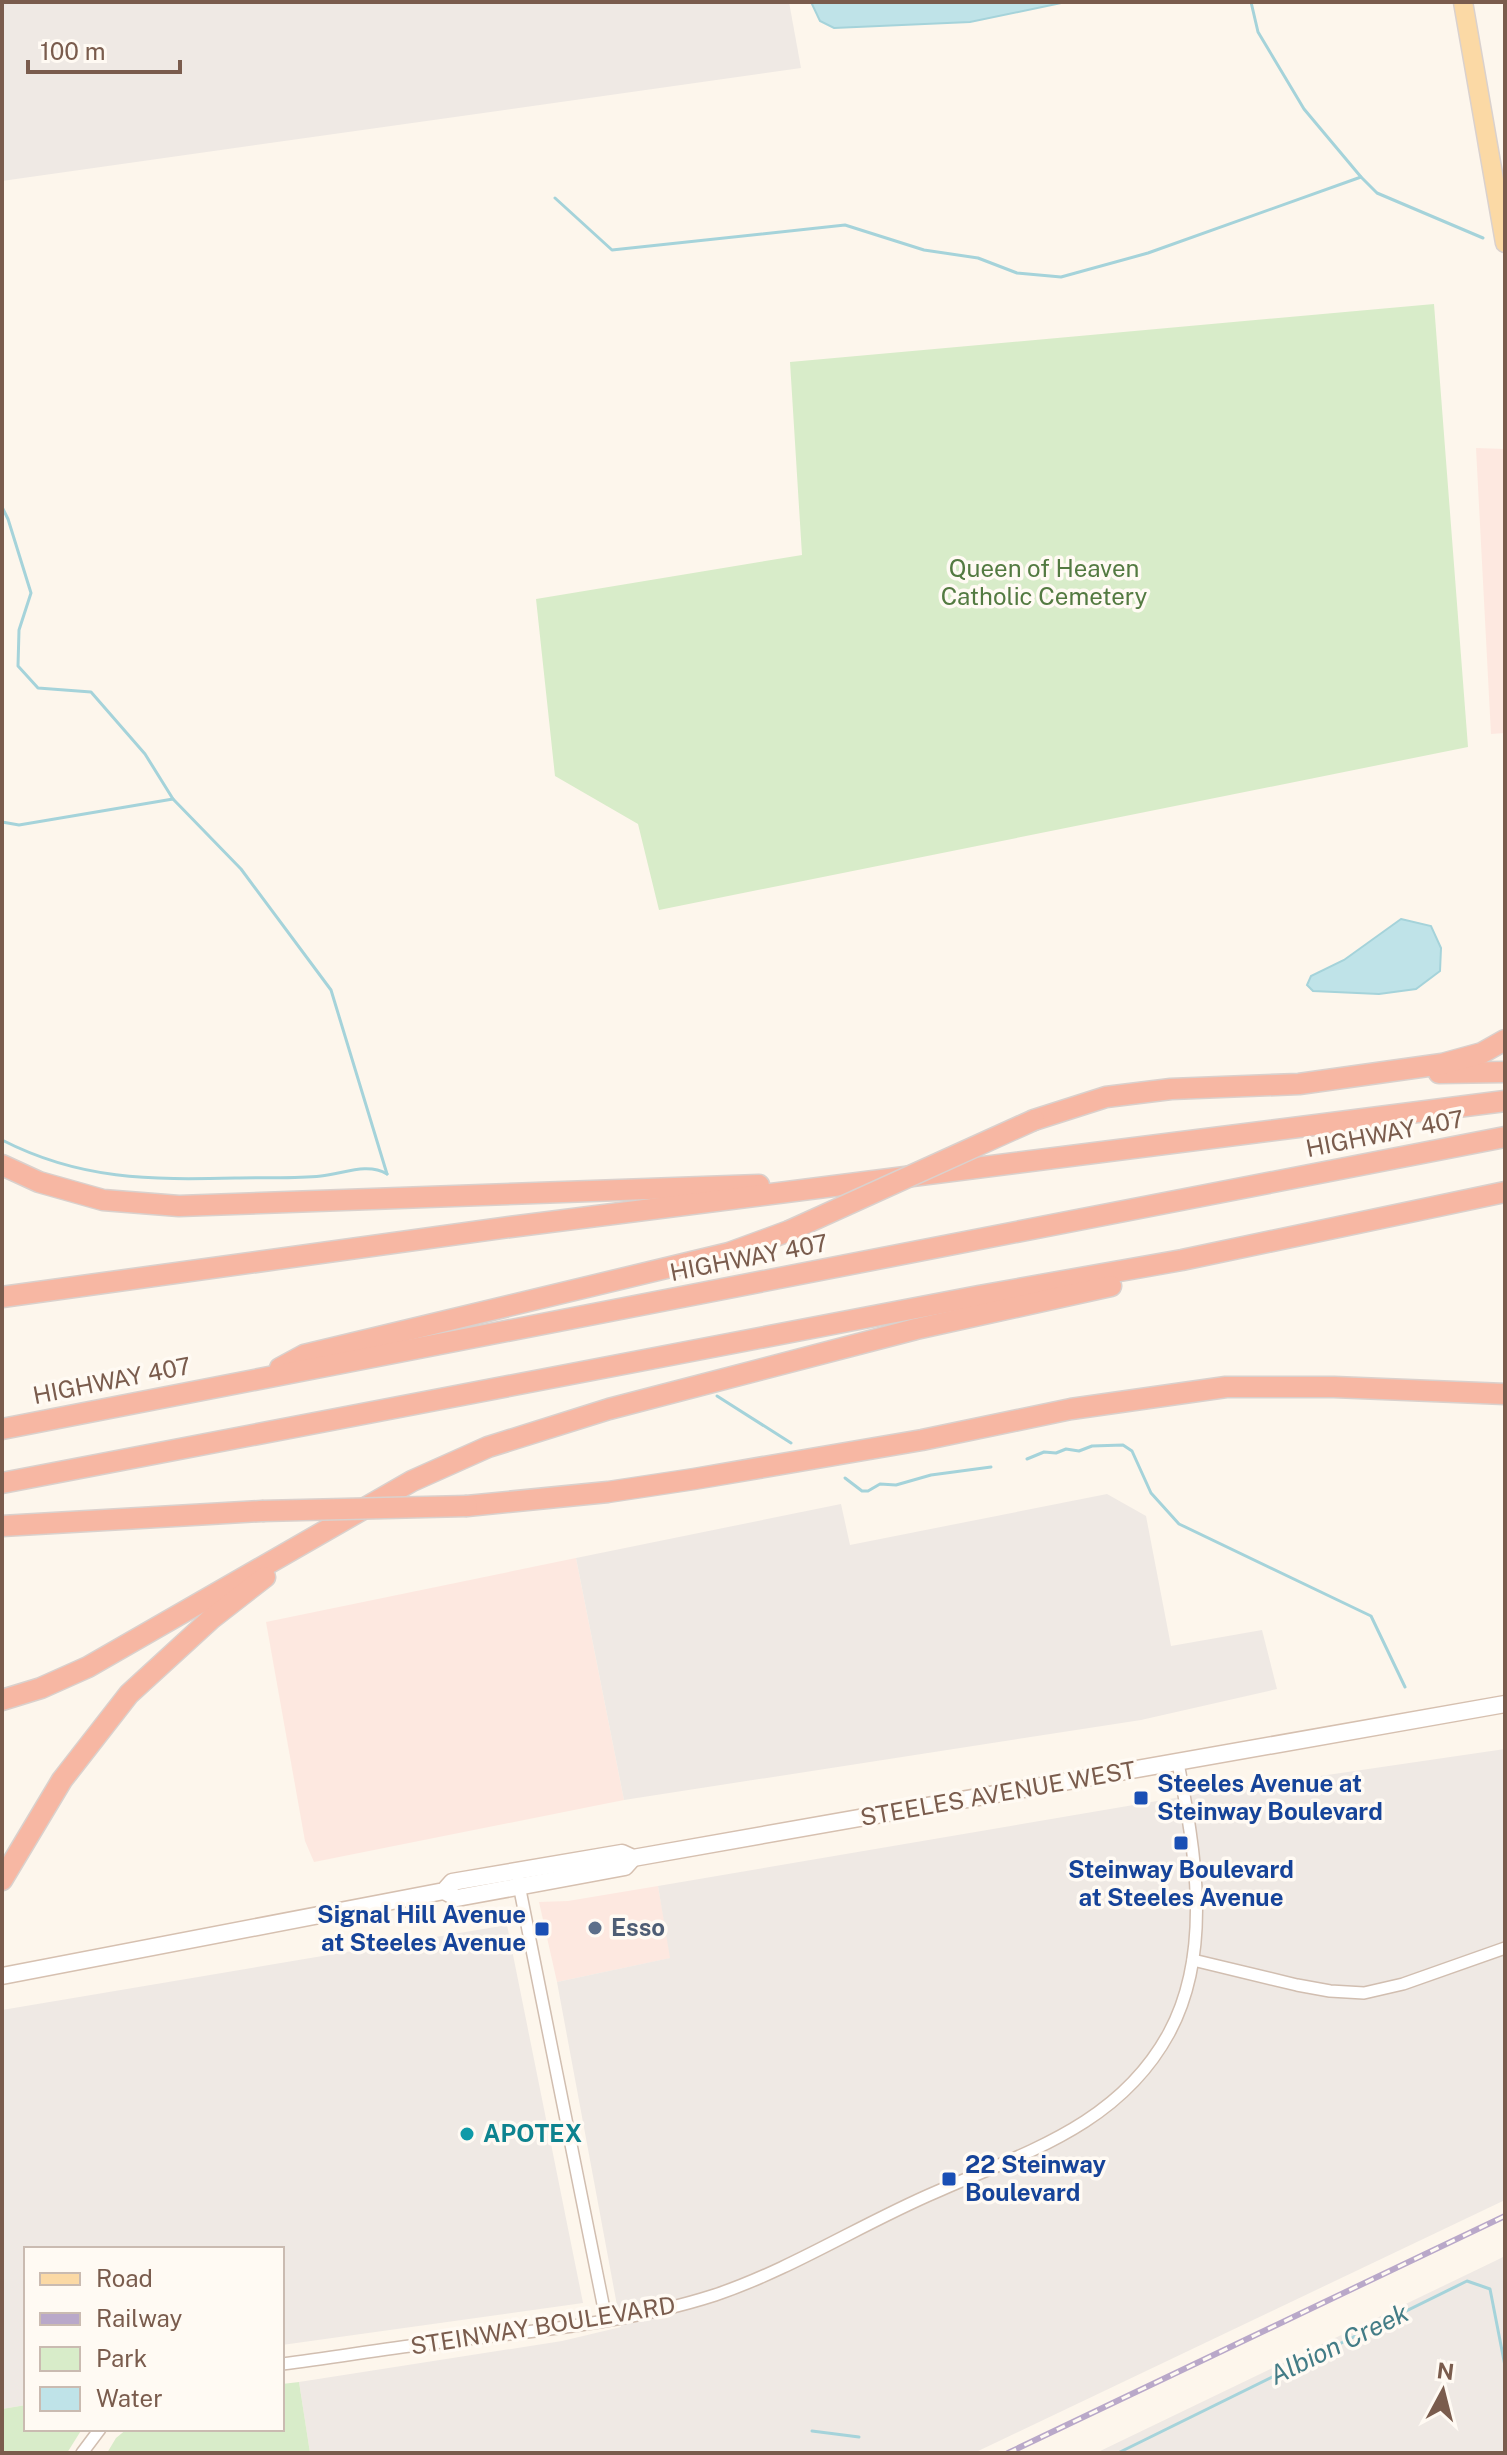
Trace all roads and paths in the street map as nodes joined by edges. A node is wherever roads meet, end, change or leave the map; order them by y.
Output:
1 (1463, 2) edge
2 (1505, 243) edge
3 (1505, 1040) edge
4 (1505, 1072) edge
5 (1387, 1073) junction
6 (1505, 1101) edge
7 (1505, 1137) edge
8 (2, 1165) edge
9 (827, 1189) junction
10 (1505, 1192) edge
11 (1182, 1260) junction
12 (2, 1297) edge
13 (258, 1379) junction
14 (1505, 1394) edge
15 (2, 1429) edge
16 (2, 1483) edge
17 (2, 1526) edge
18 (303, 1542) junction
19 (2, 1700) edge
20 (1505, 1704) edge
21 (1178, 1763) junction
22 (518, 1879) junction
23 (2, 1880) edge
24 (1505, 1948) edge
25 (1193, 1960) junction
26 (2, 1976) edge
27 (606, 2319) junction
28 (284, 2364) edge
29 (98, 2431) edge
30 (82, 2453) edge

1 - 2 main road
3 - 5 highway
4 - 5 highway
5 - 13 highway, bridge
6 - 9 highway
7 - 13 highway, HIGHWAY 407
8 - 9 highway
9 - 12 highway
10 - 11 highway
11 - 16 highway
11 - 18 highway
13 - 15 highway, HIGHWAY 407
14 - 17 highway, bridge
18 - 19 highway
18 - 23 highway
20 - 21 main road, STEELES AVENUE WEST
21 - 22 main road, STEELES AVENUE WEST
21 - 25 street, STEINWAY BOULEVARD
22 - 26 main road, STEELES AVENUE WEST
22 - 27 street
24 - 25 street
25 - 27 street, STEINWAY BOULEVARD
27 - 28 street, STEINWAY BOULEVARD
29 - 30 street

